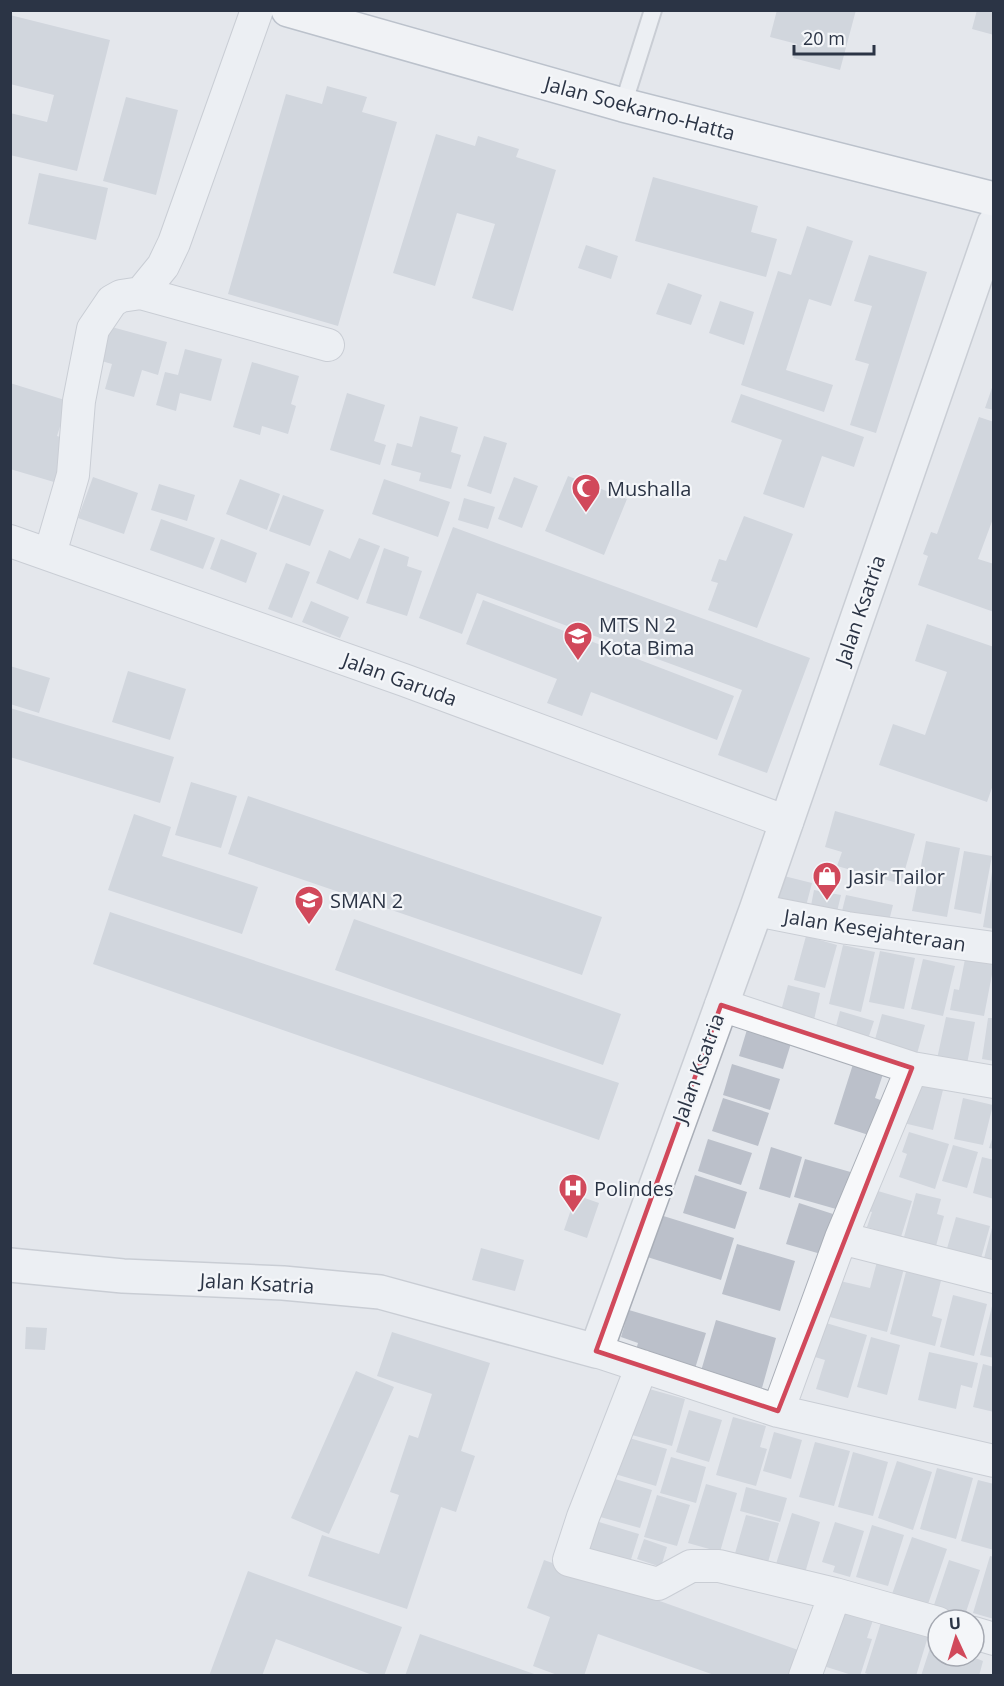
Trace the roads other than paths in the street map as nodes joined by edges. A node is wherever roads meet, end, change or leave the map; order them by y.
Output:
1 (257, 10) edge
2 (653, 10) edge
3 (302, 12) edge
4 (623, 105) junction
5 (993, 199) edge
6 (993, 224) edge
7 (141, 293) junction
8 (328, 345) dead end
9 (10, 541) edge
10 (50, 554) junction
11 (787, 822) junction
12 (756, 910) junction
13 (993, 948) edge
14 (721, 1005) junction
15 (912, 1068) junction
16 (993, 1083) edge
17 (841, 1238) junction
18 (10, 1265) edge
19 (993, 1277) edge
20 (596, 1351) junction
21 (642, 1366) junction
22 (778, 1411) junction
23 (993, 1461) edge
24 (835, 1594) junction
25 (926, 1620) edge
26 (805, 1676) edge

1 - 7 street
2 - 4 lane
3 - 4 highway, Jalan Soekarno-Hatta
4 - 5 highway, Jalan Soekarno-Hatta
6 - 11 street, Jalan Ksatria
7 - 8 street
7 - 10 street
9 - 10 street, Jalan Garuda
10 - 11 street, Jalan Garuda
11 - 12 street, Jalan Ksatria
12 - 13 street, Jalan Kesejahteraan
12 - 14 street, Jalan Ksatria
14 - 15 street
14 - 20 street, Jalan Ksatria
15 - 16 street
15 - 17 street
17 - 19 street
17 - 22 street
18 - 20 street, Jalan Ksatria
20 - 21 street
21 - 22 street
21 - 24 street
22 - 23 street
24 - 25 street
24 - 26 street

